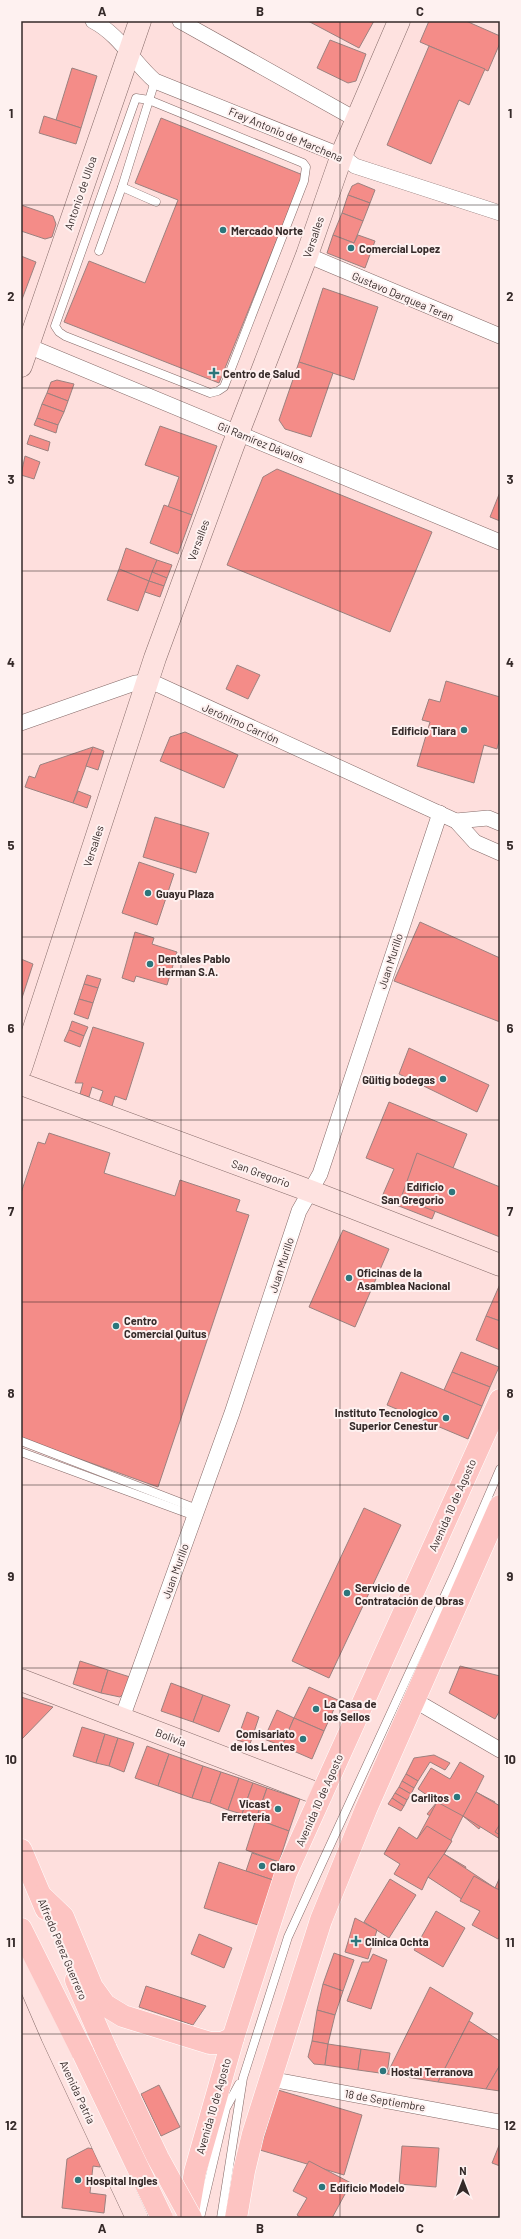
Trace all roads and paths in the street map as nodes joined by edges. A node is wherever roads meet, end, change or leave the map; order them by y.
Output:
1 (94, 21) edge
2 (140, 21) edge
3 (180, 21) edge
4 (399, 21) edge
5 (130, 51) junction
6 (155, 81) junction
7 (149, 100) junction
8 (357, 120) junction
9 (342, 156) junction
10 (122, 187) junction
11 (156, 202) dead end
12 (500, 213) edge
13 (99, 251) dead end
14 (307, 255) junction
15 (500, 336) edge
16 (24, 344) edge
17 (21, 366) edge
18 (238, 433) junction
19 (500, 542) edge
20 (147, 682) junction
21 (21, 723) edge
22 (440, 813) junction
23 (456, 821) junction
24 (500, 823) edge
25 (500, 853) edge
26 (21, 1068) edge
27 (21, 1084) edge
28 (310, 1191) junction
29 (500, 1265) edge
30 (500, 1400) edge
31 (21, 1441) edge
32 (21, 1452) edge
33 (500, 1468) edge
34 (500, 1506) edge
35 (196, 1512) junction
36 (21, 1680) edge
37 (414, 1700) junction
38 (122, 1718) junction
39 (500, 1750) edge
40 (321, 1795) junction
41 (21, 1850) edge
42 (41, 1896) junction
43 (21, 1929) edge
44 (21, 1964) edge
45 (30, 2000) edge
46 (65, 2014) junction
47 (233, 2038) junction
48 (243, 2078) junction
49 (270, 2079) junction
50 (500, 2122) edge
51 (241, 2212) edge
52 (136, 2218) edge
53 (162, 2218) edge
54 (187, 2218) edge
55 (191, 2218) edge
56 (200, 2218) edge
57 (221, 2218) edge

1 - 5 street, Fray Antonio de Marchena
2 - 5 street, Antonio de Ulloa
3 - 8 street
4 - 8 street, Versalles
5 - 6 street, Fray Antonio de Marchena
5 - 16 street, Antonio de Ulloa
6 - 7 lane
6 - 9 street, Fray Antonio de Marchena
7 - 7 lane
7 - 10 lane
8 - 9 street, Versalles
9 - 12 street, Fray Antonio de Marchena
9 - 14 street, Versalles
10 - 11 lane
10 - 13 lane
14 - 15 street, Gustavo Darquea Teran
14 - 18 street, Versalles
16 - 17 street, Antonio de Ulloa
16 - 18 street, Gil Ramírez Dávalos
18 - 19 street, Gil Ramírez Dávalos
18 - 20 street, Versalles
20 - 21 street, Jerónimo Carrión
20 - 22 street, Jerónimo Carrión
20 - 26 street, Versalles
22 - 23 street, Jerónimo Carrión
22 - 28 street, Juan Murillo
23 - 24 street
23 - 25 street, Jerónimo Carrión
27 - 28 street, San Gregorio
28 - 29 street, San Gregorio
28 - 35 street, Juan Murillo
30 - 40 main road, Avenida 10 de Agosto
31 - 35 lane
32 - 35 lane
33 - 48 lane
34 - 37 main road
35 - 38 street, Juan Murillo
36 - 38 street, Bolivia
37 - 39 street
37 - 49 main road
38 - 40 street, Bolivia
40 - 47 main road, Avenida 10 de Agosto
41 - 42 main road, Alfredo Perez Guerrero
42 - 47 main road
42 - 55 main road, Alfredo Perez Guerrero, bridge
43 - 46 main road
44 - 45 street, Avenida Patria
45 - 46 street
45 - 52 street, Avenida Patria
46 - 53 main road, Avenida Patria, bridge
47 - 54 main road, Avenida 10 de Agosto
48 - 56 lane
48 - 57 lane
49 - 50 street, 18 de Septiembre
49 - 51 main road

